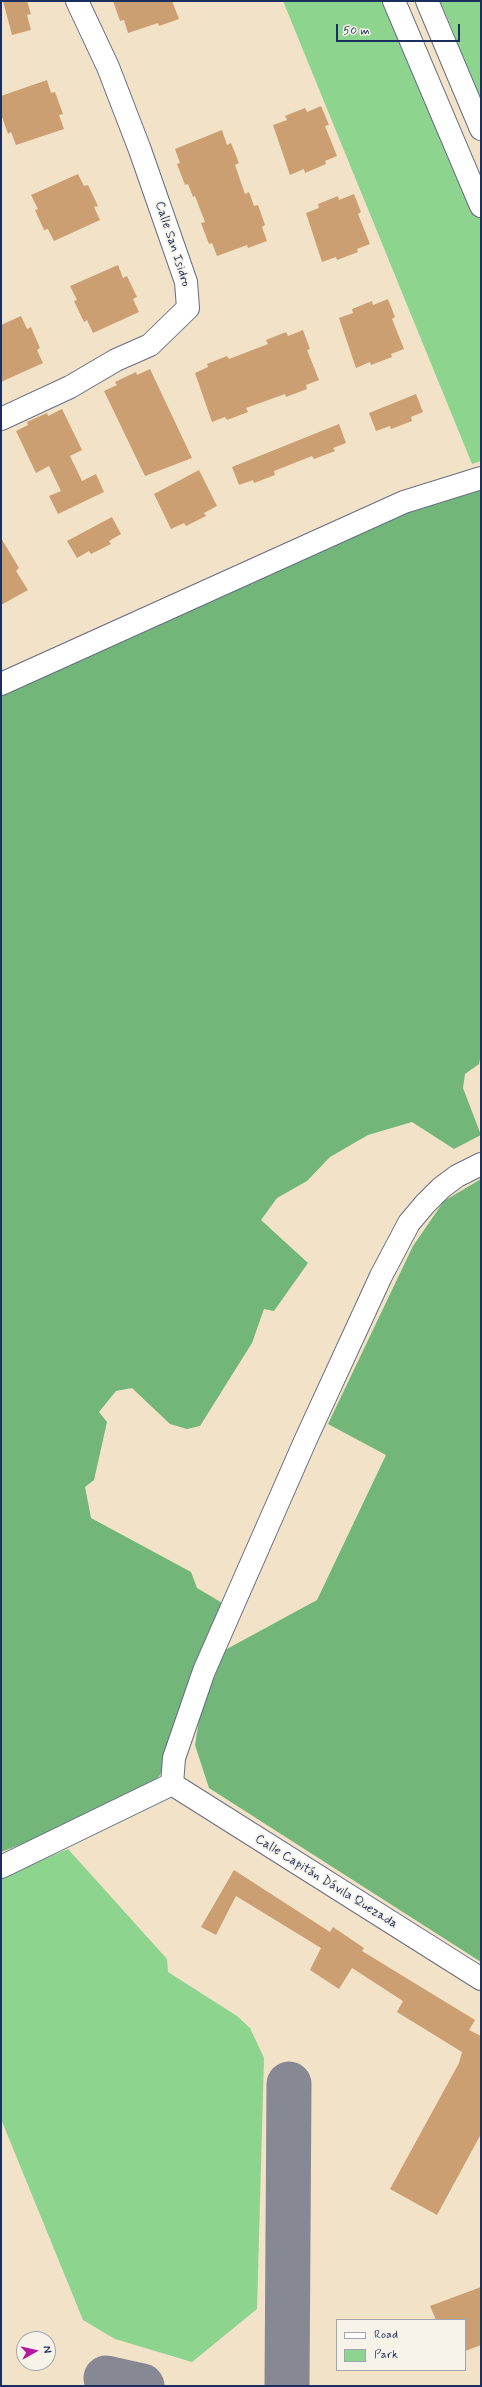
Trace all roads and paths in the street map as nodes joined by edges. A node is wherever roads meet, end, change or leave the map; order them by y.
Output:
1 (77, 1) edge
2 (394, 1) edge
3 (427, 1) edge
4 (481, 129) edge
5 (481, 206) edge
6 (1, 419) edge
7 (481, 478) edge
8 (1, 684) edge
9 (481, 1164) edge
10 (172, 1784) junction
11 (1, 1867) edge
12 (481, 1979) edge

1 - 6 street, Calle San Isidro
2 - 5 street
3 - 4 street
7 - 8 street
9 - 10 street
10 - 11 street
10 - 12 street, Calle Capitán Dávila Quezada

